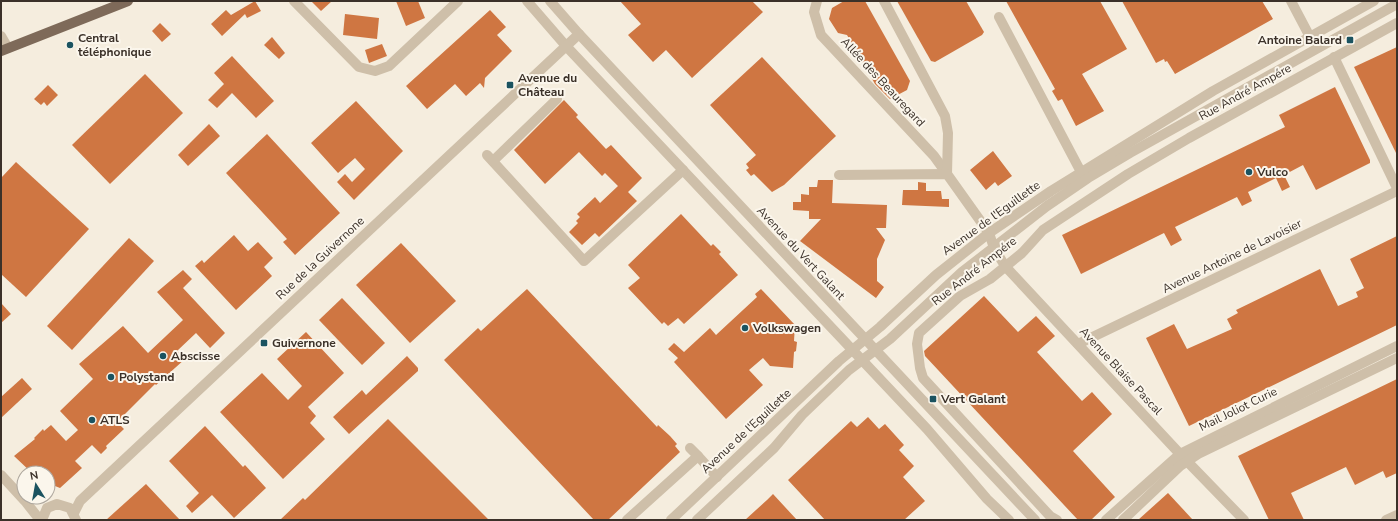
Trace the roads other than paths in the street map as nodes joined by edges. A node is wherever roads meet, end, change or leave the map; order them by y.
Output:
1 (128, 1) edge
2 (294, 1) edge
3 (458, 1) edge
4 (527, 1) edge
5 (550, 1) edge
6 (817, 1) edge
7 (884, 1) edge
8 (1291, 1) edge
9 (1374, 1) edge
10 (1397, 4) edge
11 (999, 17) dead end
12 (1397, 23) edge
13 (579, 34) junction
14 (1, 36) edge
15 (1310, 37) junction
16 (566, 46) junction
17 (4, 50) edge
18 (1334, 57) junction
19 (557, 99) dead end
20 (683, 170) junction
21 (1081, 172) junction
22 (947, 174) junction
23 (839, 175) dead end
24 (1397, 190) edge
25 (989, 234) junction
26 (994, 248) junction
27 (1005, 266) junction
28 (865, 340) junction
29 (1078, 344) junction
30 (1397, 346) edge
31 (851, 351) junction
32 (875, 351) junction
33 (1397, 358) edge
34 (860, 361) junction
35 (690, 448) dead end
36 (1180, 454) junction
37 (698, 456) junction
38 (1187, 461) junction
39 (1, 475) edge
40 (717, 477) junction
41 (16, 491) edge
42 (29, 505) edge
43 (34, 505) edge
44 (44, 505) edge
45 (52, 505) edge
46 (55, 505) edge
47 (72, 513) edge
48 (1397, 515) edge
49 (41, 520) edge
50 (627, 520) edge
51 (671, 520) edge
52 (697, 520) edge
53 (1009, 520) edge
54 (1035, 520) edge
55 (1057, 520) edge
56 (1106, 520) edge
57 (1123, 520) edge
58 (1244, 520) edge
59 (1386, 520) edge

1 - 17 main road
2 - 3 street
4 - 16 street
5 - 13 street, Avenue du Vert Galant
6 - 22 street, Allée des Beauregard
7 - 22 street, Allée des Beauregard
8 - 15 street
9 - 15 street, Avenue de l'Eguillette
10 - 26 street, Avenue de l'Eguillette
11 - 21 street
12 - 18 street, Rue André Ampére
13 - 16 street, Rue de la Guivernone
13 - 28 street, Avenue du Vert Galant
14 - 17 street
15 - 21 street, Avenue de l'Eguillette
16 - 20 street
16 - 47 street, Rue de la Guivernone
18 - 24 street
18 - 27 street, Rue André Ampére
19 - 20 street
20 - 31 street
21 - 25 street, Avenue de l'Eguillette
22 - 23 street
22 - 25 street, Allée des Beauregard
24 - 29 street, Avenue Antoine de Lavoisier
25 - 26 street, Avenue Blaise Pascal
25 - 28 street, Avenue de l'Eguillette
26 - 27 street, Avenue Blaise Pascal
26 - 32 street, Avenue de l'Eguillette
27 - 29 street, Avenue Blaise Pascal
27 - 55 street, Rue André Ampére
28 - 31 street, Avenue de l'Eguillette
28 - 32 street, Avenue du Vert Galant
29 - 36 street, Avenue Blaise Pascal
30 - 36 street, Mail Joliot Curie
31 - 34 street
31 - 40 street, Avenue de l'Eguillette
32 - 34 street, Avenue de l'Eguillette
32 - 54 street, Avenue du Vert Galant
33 - 38 street, Mail Joliot Curie
34 - 52 street, Avenue de l'Eguillette
34 - 53 street
35 - 37 street
36 - 38 street, Avenue Blaise Pascal
36 - 56 street, Mail Joliot Curie
37 - 40 street
37 - 50 street
38 - 57 street, Mail Joliot Curie
38 - 58 street, Avenue Blaise Pascal
39 - 41 street
40 - 51 street, Avenue de l'Eguillette
42 - 49 street
43 - 44 street
45 - 49 street
46 - 47 street
48 - 59 street

